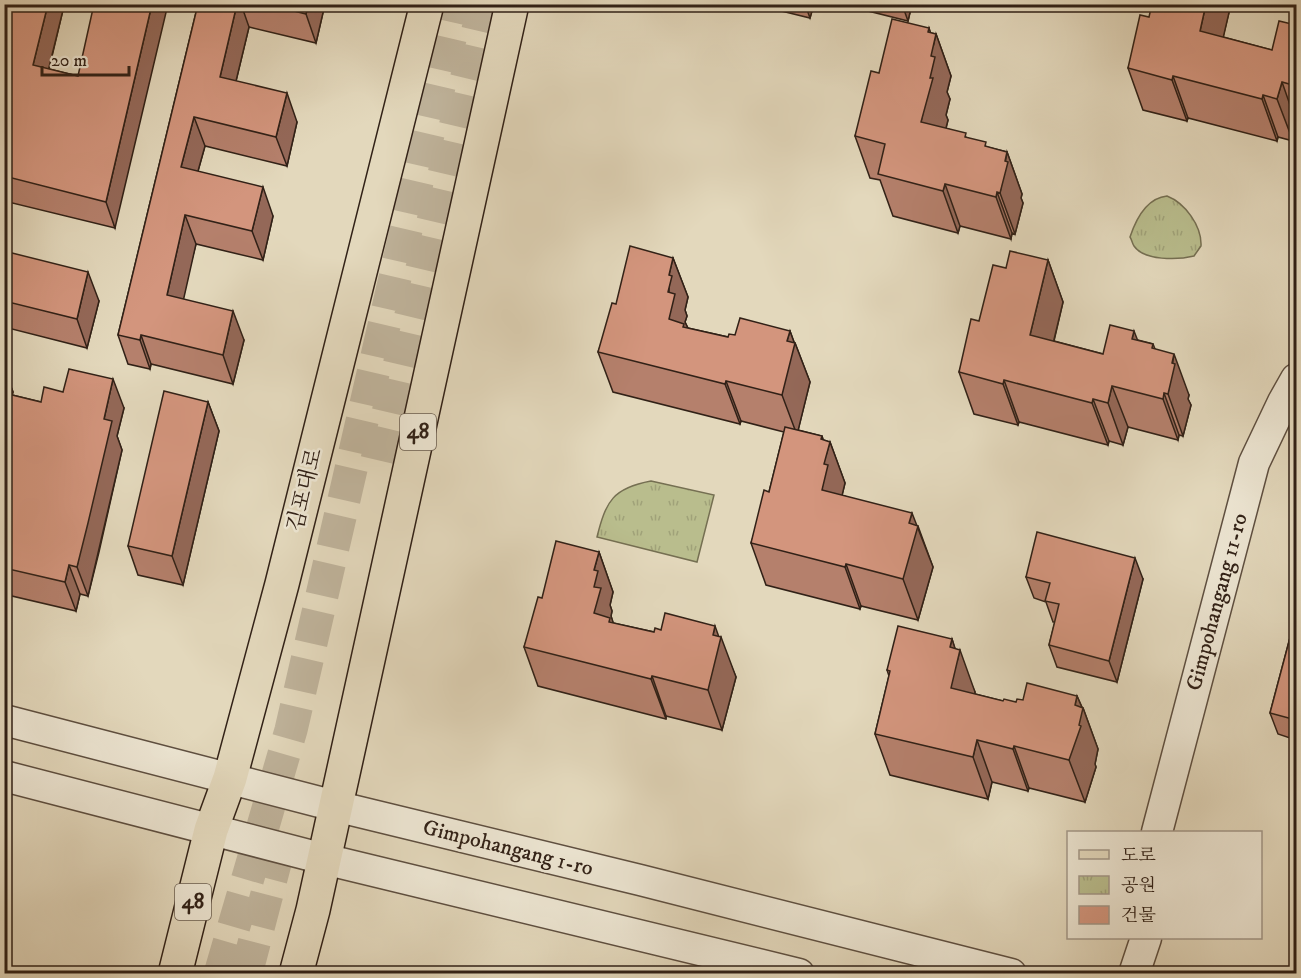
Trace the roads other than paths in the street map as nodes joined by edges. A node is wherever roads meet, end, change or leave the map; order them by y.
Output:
1 (427, 4) edge
2 (512, 4) edge
3 (1296, 379) edge
4 (1296, 407) edge
5 (4, 720) edge
6 (4, 776) edge
7 (230, 778) junction
8 (335, 806) junction
9 (211, 830) junction
10 (1157, 831) edge
11 (1174, 831) edge
12 (324, 860) junction
13 (1134, 939) edge
14 (1146, 939) edge
15 (175, 974) edge
16 (297, 974) edge
17 (799, 974) edge
18 (1011, 974) edge
19 (1129, 974) edge
20 (1134, 974) edge

1 - 7 main road, 김포대로 / 48
2 - 8 main road, 48
3 - 10 street, Gimpohangang 11-ro
4 - 11 street, Gimpohangang 11-ro
5 - 7 street, Gimpohangang 1-ro
6 - 9 street
7 - 8 street, Gimpohangang 1-ro
7 - 9 main road, 김포대로 / 48
8 - 12 main road, 48
8 - 18 street, Gimpohangang 1-ro
9 - 12 street
9 - 15 main road, 김포대로 / 48
12 - 16 main road, 48
12 - 17 street
13 - 19 street
14 - 20 street

